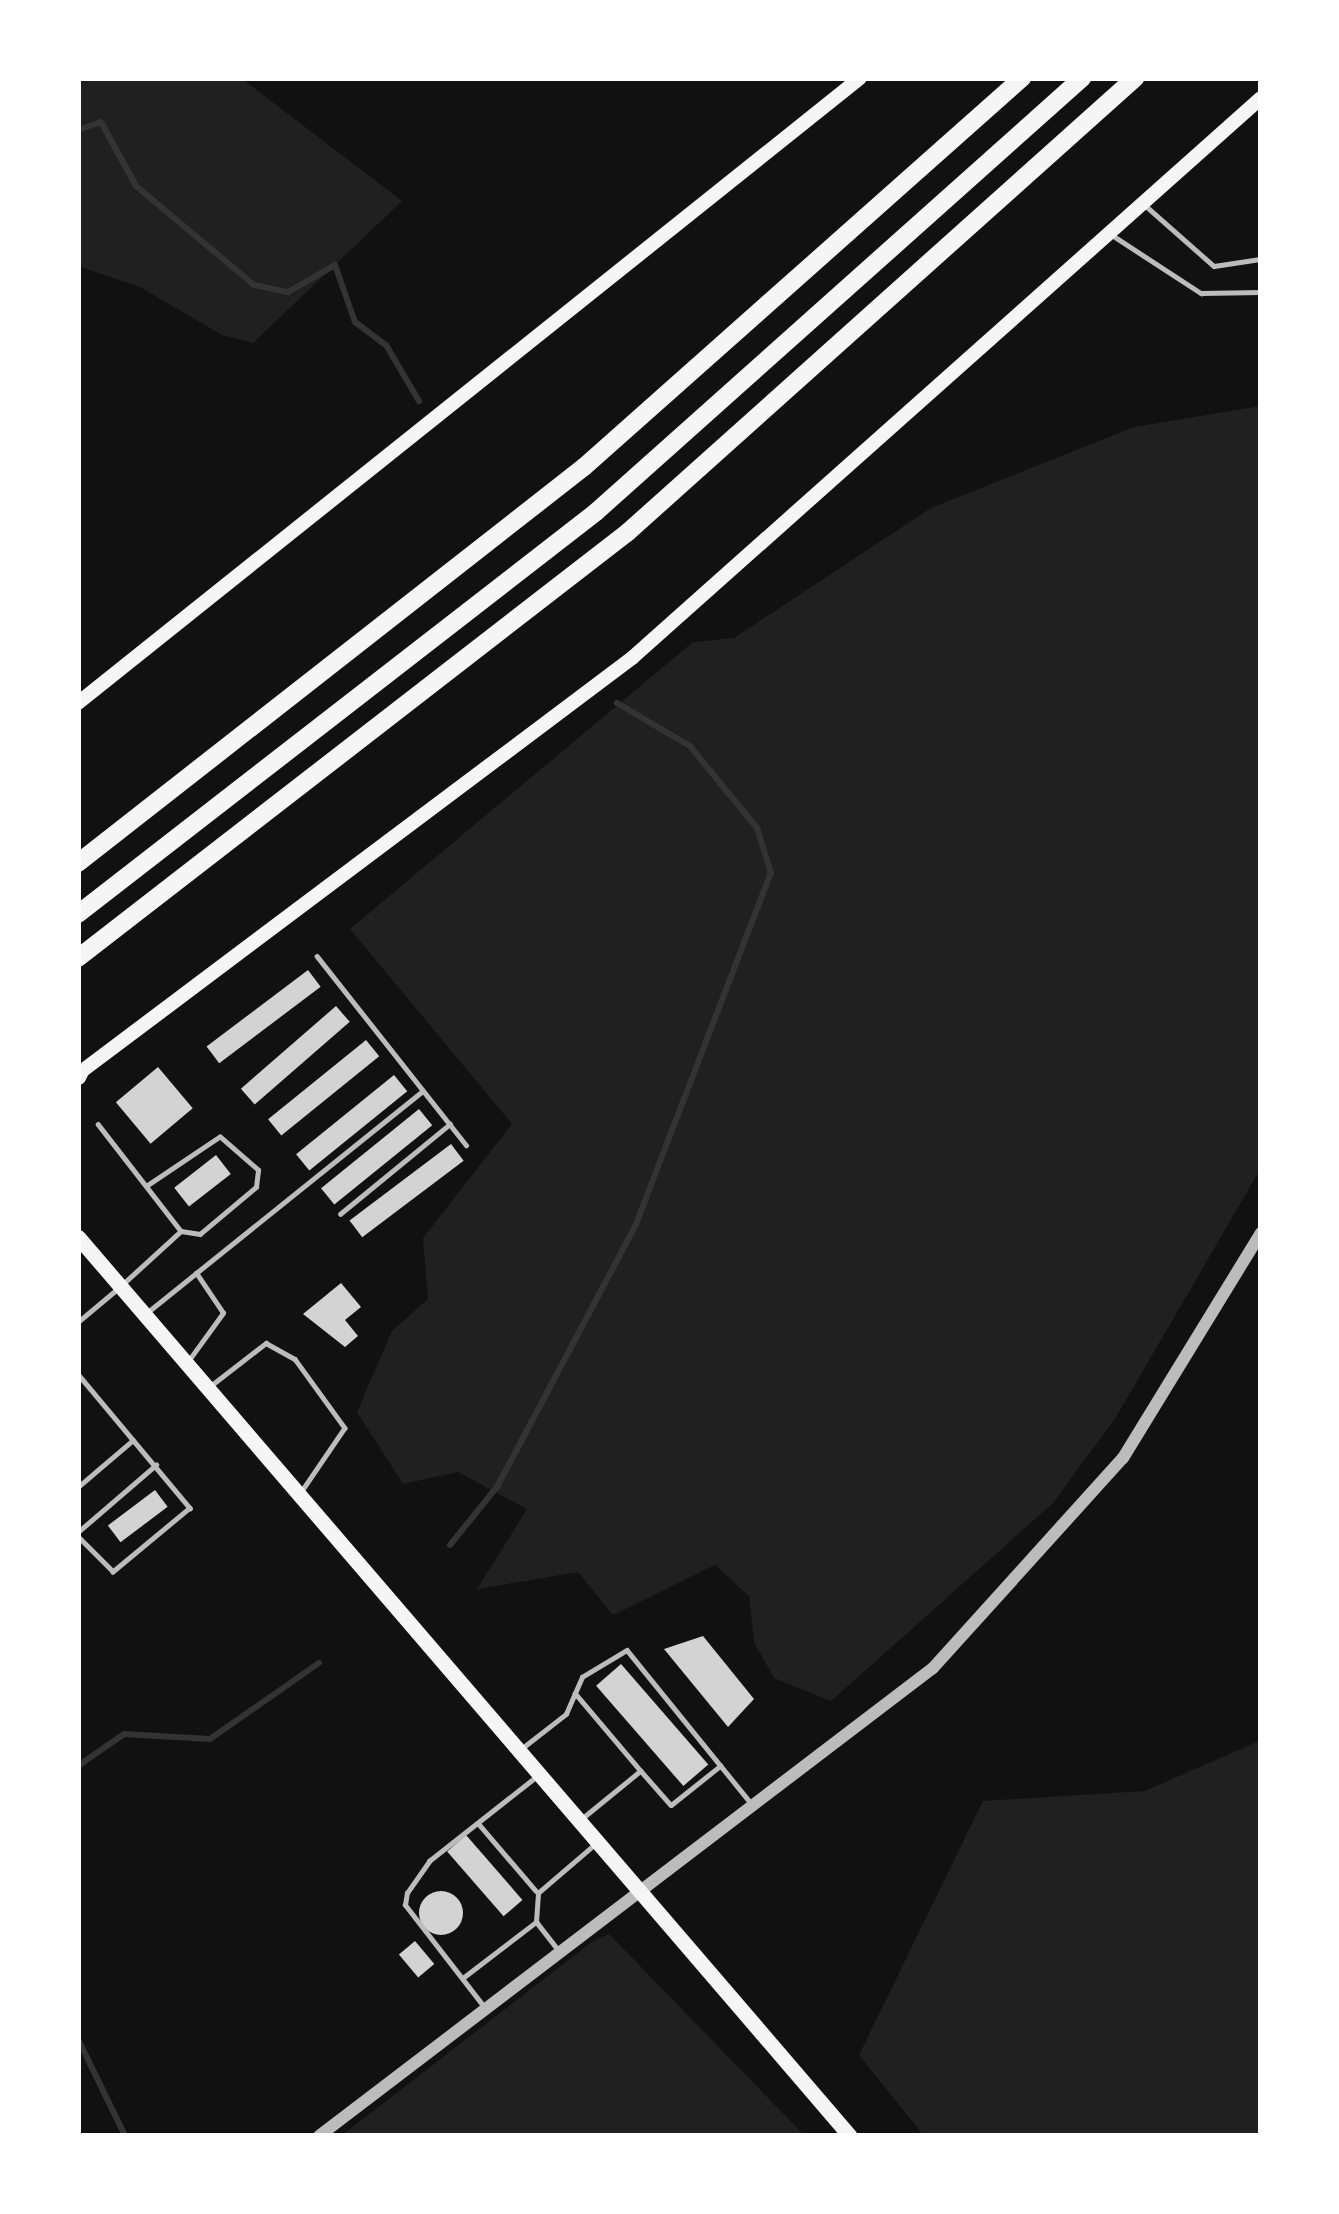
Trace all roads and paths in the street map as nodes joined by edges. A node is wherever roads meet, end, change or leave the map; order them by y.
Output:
1 (860, 78) edge
2 (1022, 78) edge
3 (1082, 78) edge
4 (1135, 78) edge
5 (1261, 98) edge
6 (1147, 207) junction
7 (1115, 237) junction
8 (1261, 259) edge
9 (1261, 292) edge
10 (78, 703) edge
11 (78, 862) edge
12 (78, 914) edge
13 (317, 956) dead end
14 (78, 958) edge
15 (79, 1073) edge
16 (423, 1091) junction
17 (98, 1124) dead end
18 (450, 1124) junction
19 (466, 1145) dead end
20 (147, 1186) junction
21 (340, 1214) dead end
22 (181, 1231) junction
23 (1261, 1233) edge
24 (78, 1237) edge
25 (196, 1273) junction
26 (121, 1286) junction
27 (145, 1314) junction
28 (78, 1322) edge
29 (186, 1363) junction
30 (78, 1374) edge
31 (208, 1388) junction
32 (134, 1439) junction
33 (156, 1465) junction
34 (78, 1487) edge
35 (298, 1495) junction
36 (78, 1534) edge
37 (575, 1693) junction
38 (517, 1753) junction
39 (722, 1764) junction
40 (641, 1771) junction
41 (537, 1776) junction
42 (751, 1803) junction
43 (478, 1823) junction
44 (576, 1823) junction
45 (595, 1845) junction
46 (630, 1890) junction
47 (538, 1893) junction
48 (536, 1922) junction
49 (557, 1948) junction
50 (463, 1978) junction
51 (484, 2007) junction
52 (319, 2136) edge
53 (850, 2136) edge

1 - 10 main road
2 - 11 highway
3 - 12 highway
4 - 14 highway
5 - 6 main road
6 - 7 main road
6 - 8 lane
7 - 9 lane
7 - 15 main road
13 - 16 lane
16 - 18 lane
16 - 25 lane
17 - 20 lane
18 - 19 lane
18 - 21 lane
20 - 22 lane
20 - 22 lane
22 - 26 lane
23 - 42 street
24 - 26 main road
25 - 27 lane
25 - 29 lane
26 - 27 main road
26 - 28 lane
27 - 29 main road
29 - 31 main road
30 - 32 lane
31 - 35 main road
31 - 35 lane
32 - 33 lane
32 - 34 lane
33 - 36 lane
33 - 36 lane
35 - 38 main road
37 - 38 lane
37 - 39 lane
37 - 40 lane
38 - 41 main road
39 - 40 lane
39 - 42 lane
40 - 44 lane
41 - 43 lane
41 - 44 main road
42 - 46 street
43 - 47 lane
43 - 50 lane
44 - 45 main road
45 - 46 main road
45 - 47 lane
46 - 49 street
46 - 53 main road
47 - 48 lane
48 - 49 lane
48 - 50 lane
49 - 51 street
50 - 51 lane
51 - 52 street

